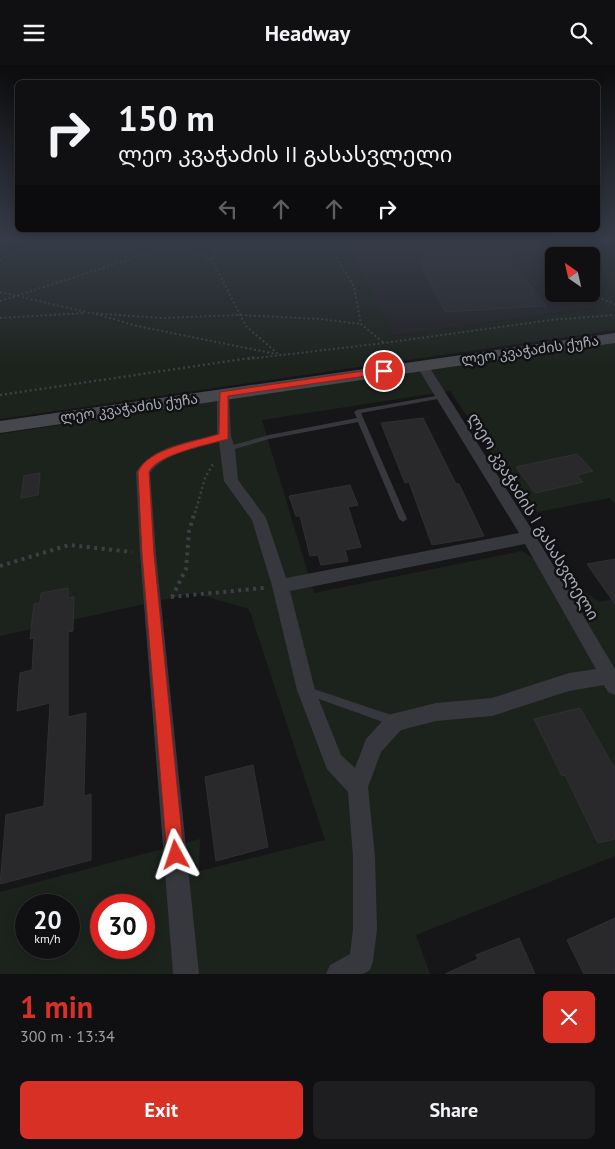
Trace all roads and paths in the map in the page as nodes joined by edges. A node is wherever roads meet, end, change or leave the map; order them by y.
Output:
1 (59, 282) edge
2 (223, 282) edge
3 (351, 282) edge
4 (0, 292) edge
5 (20, 295) junction
6 (600, 298) edge
7 (0, 301) edge
8 (615, 304) edge
9 (90, 313) junction
10 (240, 315) junction
11 (615, 315) edge
12 (0, 318) edge
13 (361, 324) junction
14 (615, 338) edge
15 (384, 343) junction
16 (279, 355) junction
17 (422, 365) junction
18 (223, 394) junction
19 (0, 395) edge
20 (441, 397) junction
21 (359, 419) junction
22 (0, 427) edge
23 (226, 442) junction
24 (404, 519) dead end
25 (529, 537) junction
26 (148, 554) junction
27 (0, 566) edge
28 (280, 586) junction
29 (172, 597) junction
30 (152, 598) junction
31 (612, 681) edge
32 (306, 690) junction
33 (395, 722) junction
34 (358, 787) junction
35 (186, 974) edge
36 (339, 974) edge

1 - 5 path
2 - 10 path
3 - 13 path
4 - 5 path
5 - 7 path
5 - 9 path
6 - 8 path
9 - 10 path
9 - 12 path
9 - 16 path
10 - 13 path
10 - 16 path
11 - 15 path
13 - 15 path
14 - 17 main road, ლეო კვაჭაძის ქუჩა
15 - 16 path
16 - 19 path
17 - 18 main road, ლეო კვაჭაძის ქუჩა
17 - 20 street, ლეო კვაჭაძის I გასასვლელი
18 - 22 main road, ლეო კვაჭაძის ქუჩა
18 - 23 street
20 - 21 lane
20 - 25 street, ლეო კვაჭაძის I გასასვლელი
21 - 23 lane
21 - 24 lane
23 - 26 street
23 - 28 street
23 - 29 path
25 - 28 street
25 - 31 street, ლეო კვაჭაძის I გასასვლელი
26 - 27 path
26 - 30 street
28 - 29 path
28 - 32 street
29 - 30 path
30 - 35 street
31 - 33 street
32 - 33 lane
32 - 34 street
33 - 34 street
34 - 36 street

